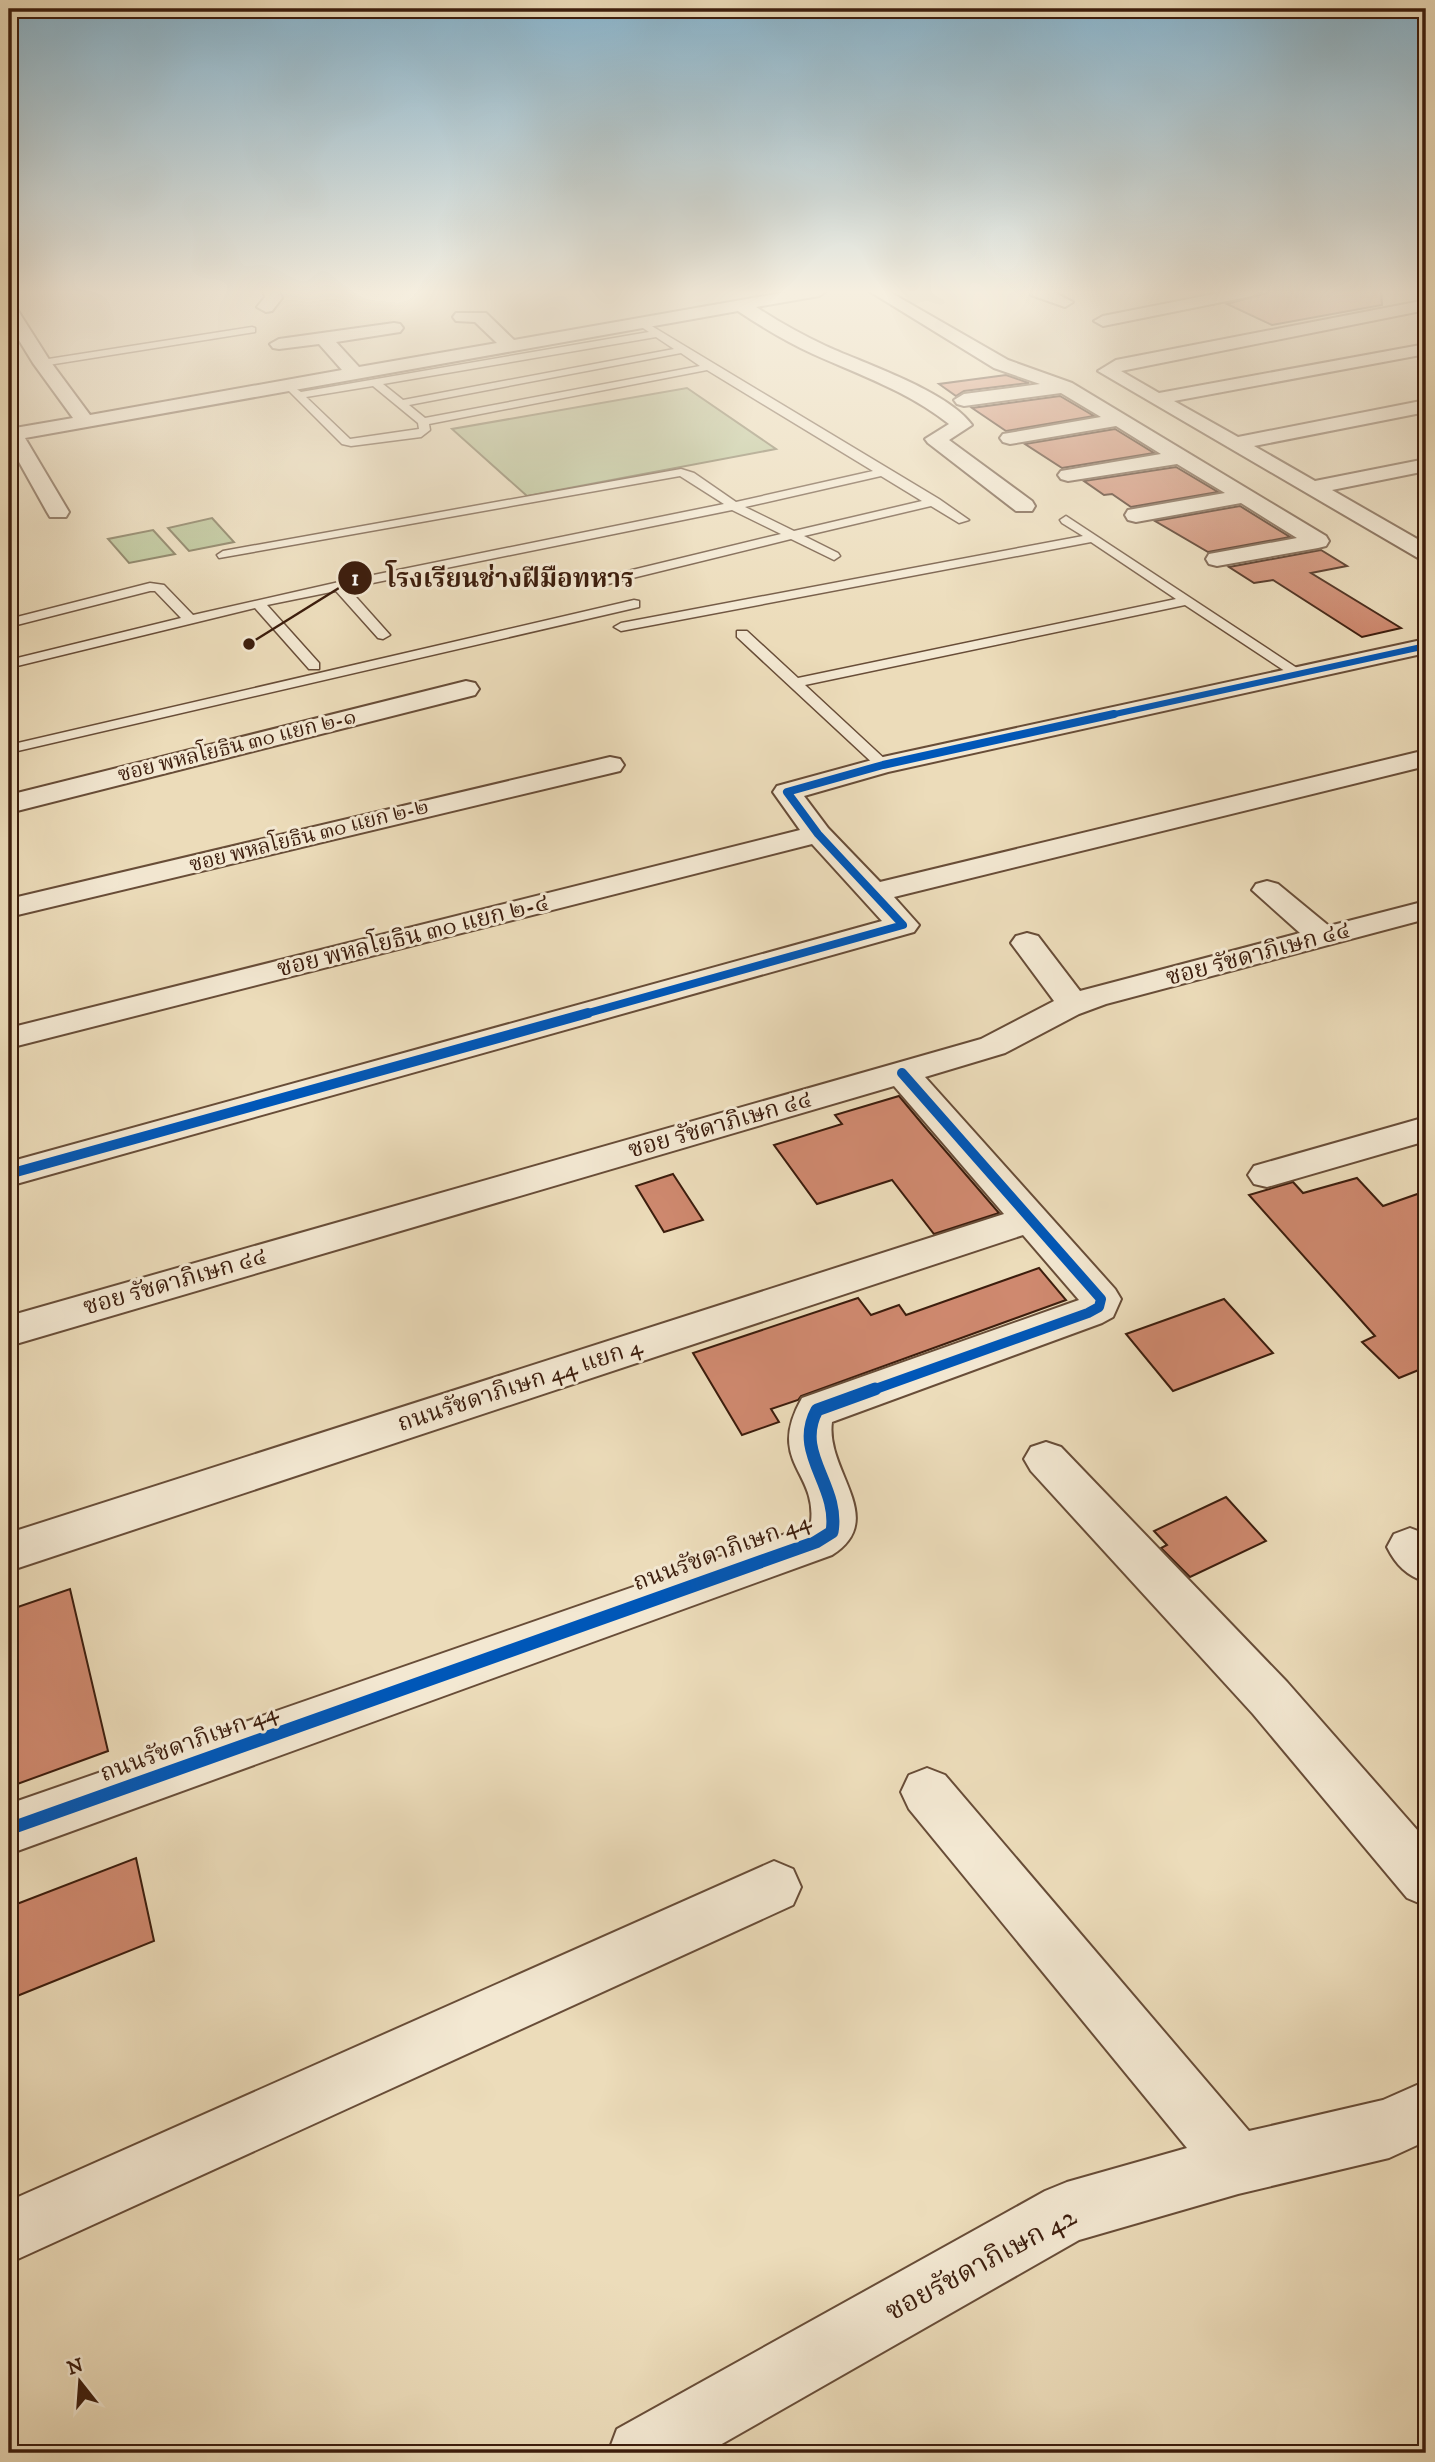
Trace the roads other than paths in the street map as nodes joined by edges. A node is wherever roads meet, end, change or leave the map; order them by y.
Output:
1 (74, 406) edge
2 (187, 406) edge
3 (310, 406) edge
4 (406, 406) edge
5 (505, 406) edge
6 (772, 406) edge
7 (941, 406) edge
8 (1096, 406) edge
9 (1168, 406) edge
10 (1426, 406) edge
11 (1119, 420) junction
12 (85, 421) junction
13 (423, 422) junction
14 (11, 434) edge
15 (1010, 438) dead end
16 (1234, 444) junction
17 (1182, 457) junction
18 (1426, 465) edge
19 (882, 472) junction
20 (1068, 475) dead end
21 (1311, 488) junction
22 (1246, 496) junction
23 (935, 501) junction
24 (734, 506) junction
25 (1024, 506) dead end
26 (58, 512) dead end
27 (1136, 515) dead end
28 (963, 520) dead end
29 (1066, 520) dead end
30 (797, 536) junction
31 (1094, 538) junction
32 (1426, 553) edge
33 (223, 555) dead end
34 (834, 556) dead end
35 (1217, 559) dead end
36 (600, 582) dead end
37 (339, 586) junction
38 (1188, 600) junction
39 (258, 603) junction
40 (634, 604) dead end
41 (190, 620) junction
42 (9, 622) edge
43 (621, 627) dead end
44 (742, 634) dead end
45 (383, 635) dead end
46 (1426, 646) edge
47 (1392, 653) junction
48 (9, 664) edge
49 (314, 667) dead end
50 (1299, 674) junction
51 (1426, 674) edge
52 (795, 682) junction
53 (466, 689) dead end
54 (9, 749) edge
55 (1426, 758) edge
56 (610, 765) dead end
57 (883, 765) junction
58 (9, 804) edge
59 (818, 834) junction
60 (1267, 890) dead end
61 (873, 893) junction
62 (9, 908) edge
63 (1426, 910) edge
64 (1322, 936) junction
65 (1027, 943) dead end
66 (1072, 1003) junction
67 (9, 1038) edge
68 (902, 1073) junction
69 (1426, 1129) edge
70 (9, 1174) edge
71 (1267, 1175) dead end
72 (1031, 1219) junction
73 (9, 1331) edge
74 (1046, 1459) dead end
75 (9, 1552) edge
76 (926, 1792) dead end
77 (9, 1829) edge
78 (1426, 1880) edge
79 (774, 1887) dead end
80 (1426, 2110) edge
81 (1238, 2164) junction
82 (9, 2232) edge
83 (641, 2453) edge

1 - 12 street
2 - 12 street
3 - 13 lane
4 - 13 lane
5 - 13 lane
6 - 19 lane
7 - 25 street
8 - 11 street
9 - 16 street
10 - 16 street
11 - 15 street
11 - 17 street
12 - 14 street
14 - 26 street
16 - 21 street
17 - 20 street
17 - 22 street
18 - 21 street
19 - 23 lane
19 - 24 lane
21 - 32 street
22 - 27 street
22 - 35 street
23 - 28 lane
23 - 30 lane
24 - 30 lane
24 - 33 lane
24 - 37 lane
29 - 31 lane
30 - 34 lane
30 - 36 lane
31 - 38 lane
31 - 43 lane
37 - 39 lane
37 - 45 lane
38 - 50 lane
38 - 52 lane
39 - 41 lane
39 - 49 lane
40 - 54 lane
41 - 42 lane
41 - 48 lane
44 - 52 lane
46 - 47 street
47 - 50 street
47 - 51 street
50 - 57 street
52 - 57 lane
53 - 58 street, ซอย พหลโยธิน ๓๐ แยก ๒-๑
55 - 61 street
56 - 62 street, ซอย พหลโยธิน ๓๐ แยก ๒-๒
57 - 59 street
59 - 61 street
59 - 67 street, ซอย พหลโยธิน ๓๐ แยก ๒-๔
60 - 64 street
61 - 70 street
63 - 64 street, ซอย รัชดาภิเษก ๔๔
64 - 66 street, ซอย รัชดาภิเษก ๔๔
65 - 66 street
66 - 68 street, ซอย รัชดาภิเษก ๔๔
68 - 72 street, ถนนรัชดาภิเษก 44
68 - 73 street, ซอย รัชดาภิเษก ๔๔
69 - 71 street
72 - 75 street, ถนนรัชดาภิเษก 44 แยก 4
72 - 77 street, ถนนรัชดาภิเษก 44
74 - 78 street
76 - 81 street
79 - 82 street
80 - 81 street, ซอยรัชดาภิเษก 42
81 - 83 street, ซอยรัชดาภิเษก 42

